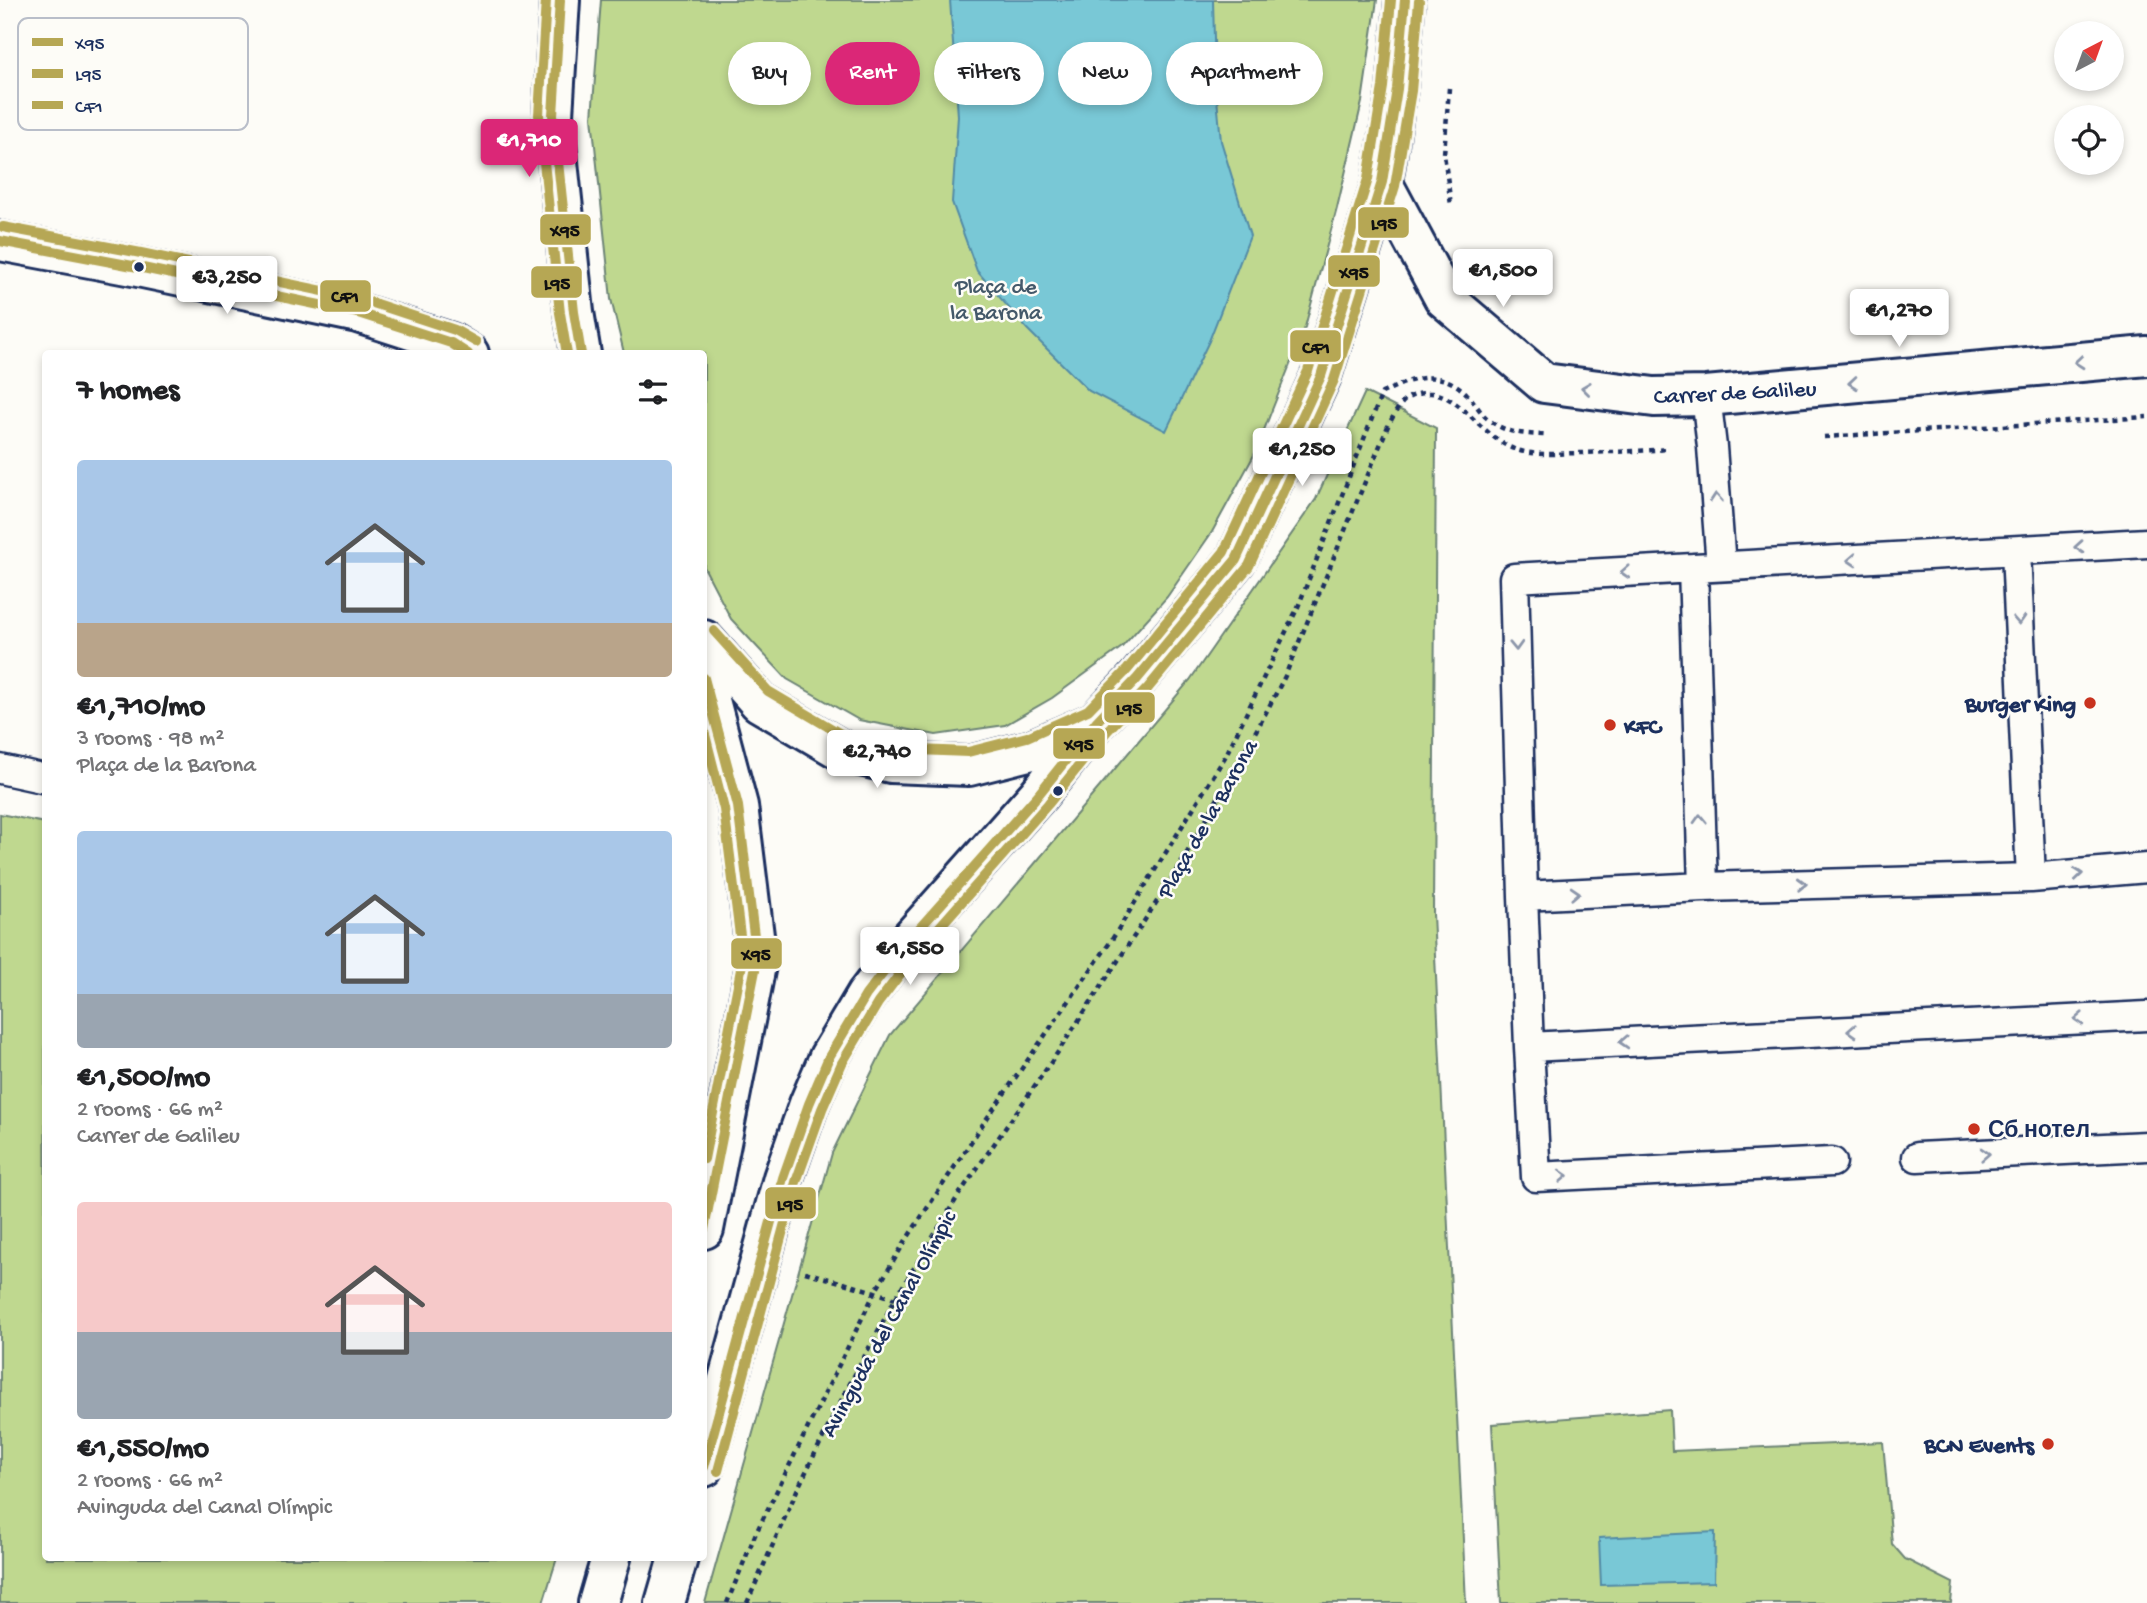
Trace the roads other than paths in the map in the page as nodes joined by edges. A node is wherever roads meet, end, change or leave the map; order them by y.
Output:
1 (559, 0) edge
2 (1405, 0) edge
3 (1382, 182) junction
4 (0, 241) edge
5 (409, 342) edge
6 (463, 350) edge
7 (580, 350) edge
8 (2147, 356) edge
9 (1706, 396) junction
10 (2147, 543) edge
11 (2016, 551) junction
12 (1721, 566) junction
13 (1693, 568) junction
14 (707, 643) edge
15 (707, 689) edge
16 (1096, 722) junction
17 (0, 769) edge
18 (42, 778) edge
19 (2147, 868) edge
20 (2031, 878) junction
21 (1703, 887) junction
22 (1523, 895) junction
23 (2147, 1016) edge
24 (1529, 1047) junction
25 (2147, 1146) edge
26 (1917, 1157) dead end
27 (1832, 1162) dead end
28 (707, 1214) edge
29 (707, 1456) edge
30 (610, 1561) edge
31 (677, 1561) edge
32 (598, 1603) edge
33 (665, 1603) edge

1 - 7 street
2 - 3 street
9 -> 3 street, Carrer de Galileu
3 - 16 street
4 - 5 street
5 - 6 street
8 -> 9 street, Carrer de Galileu
12 -> 9 lane
10 -> 11 lane
11 -> 12 lane
11 -> 20 lane
12 - 13 lane
21 -> 13 lane
13 -> 22 lane
14 - 16 street
15 - 28 street
16 - 29 street
17 - 18 lane
20 -> 19 lane
21 -> 20 lane
22 -> 21 lane
22 - 24 lane
23 -> 24 lane
24 -> 27 lane
26 -> 25 lane
30 - 32 street
31 - 33 street

